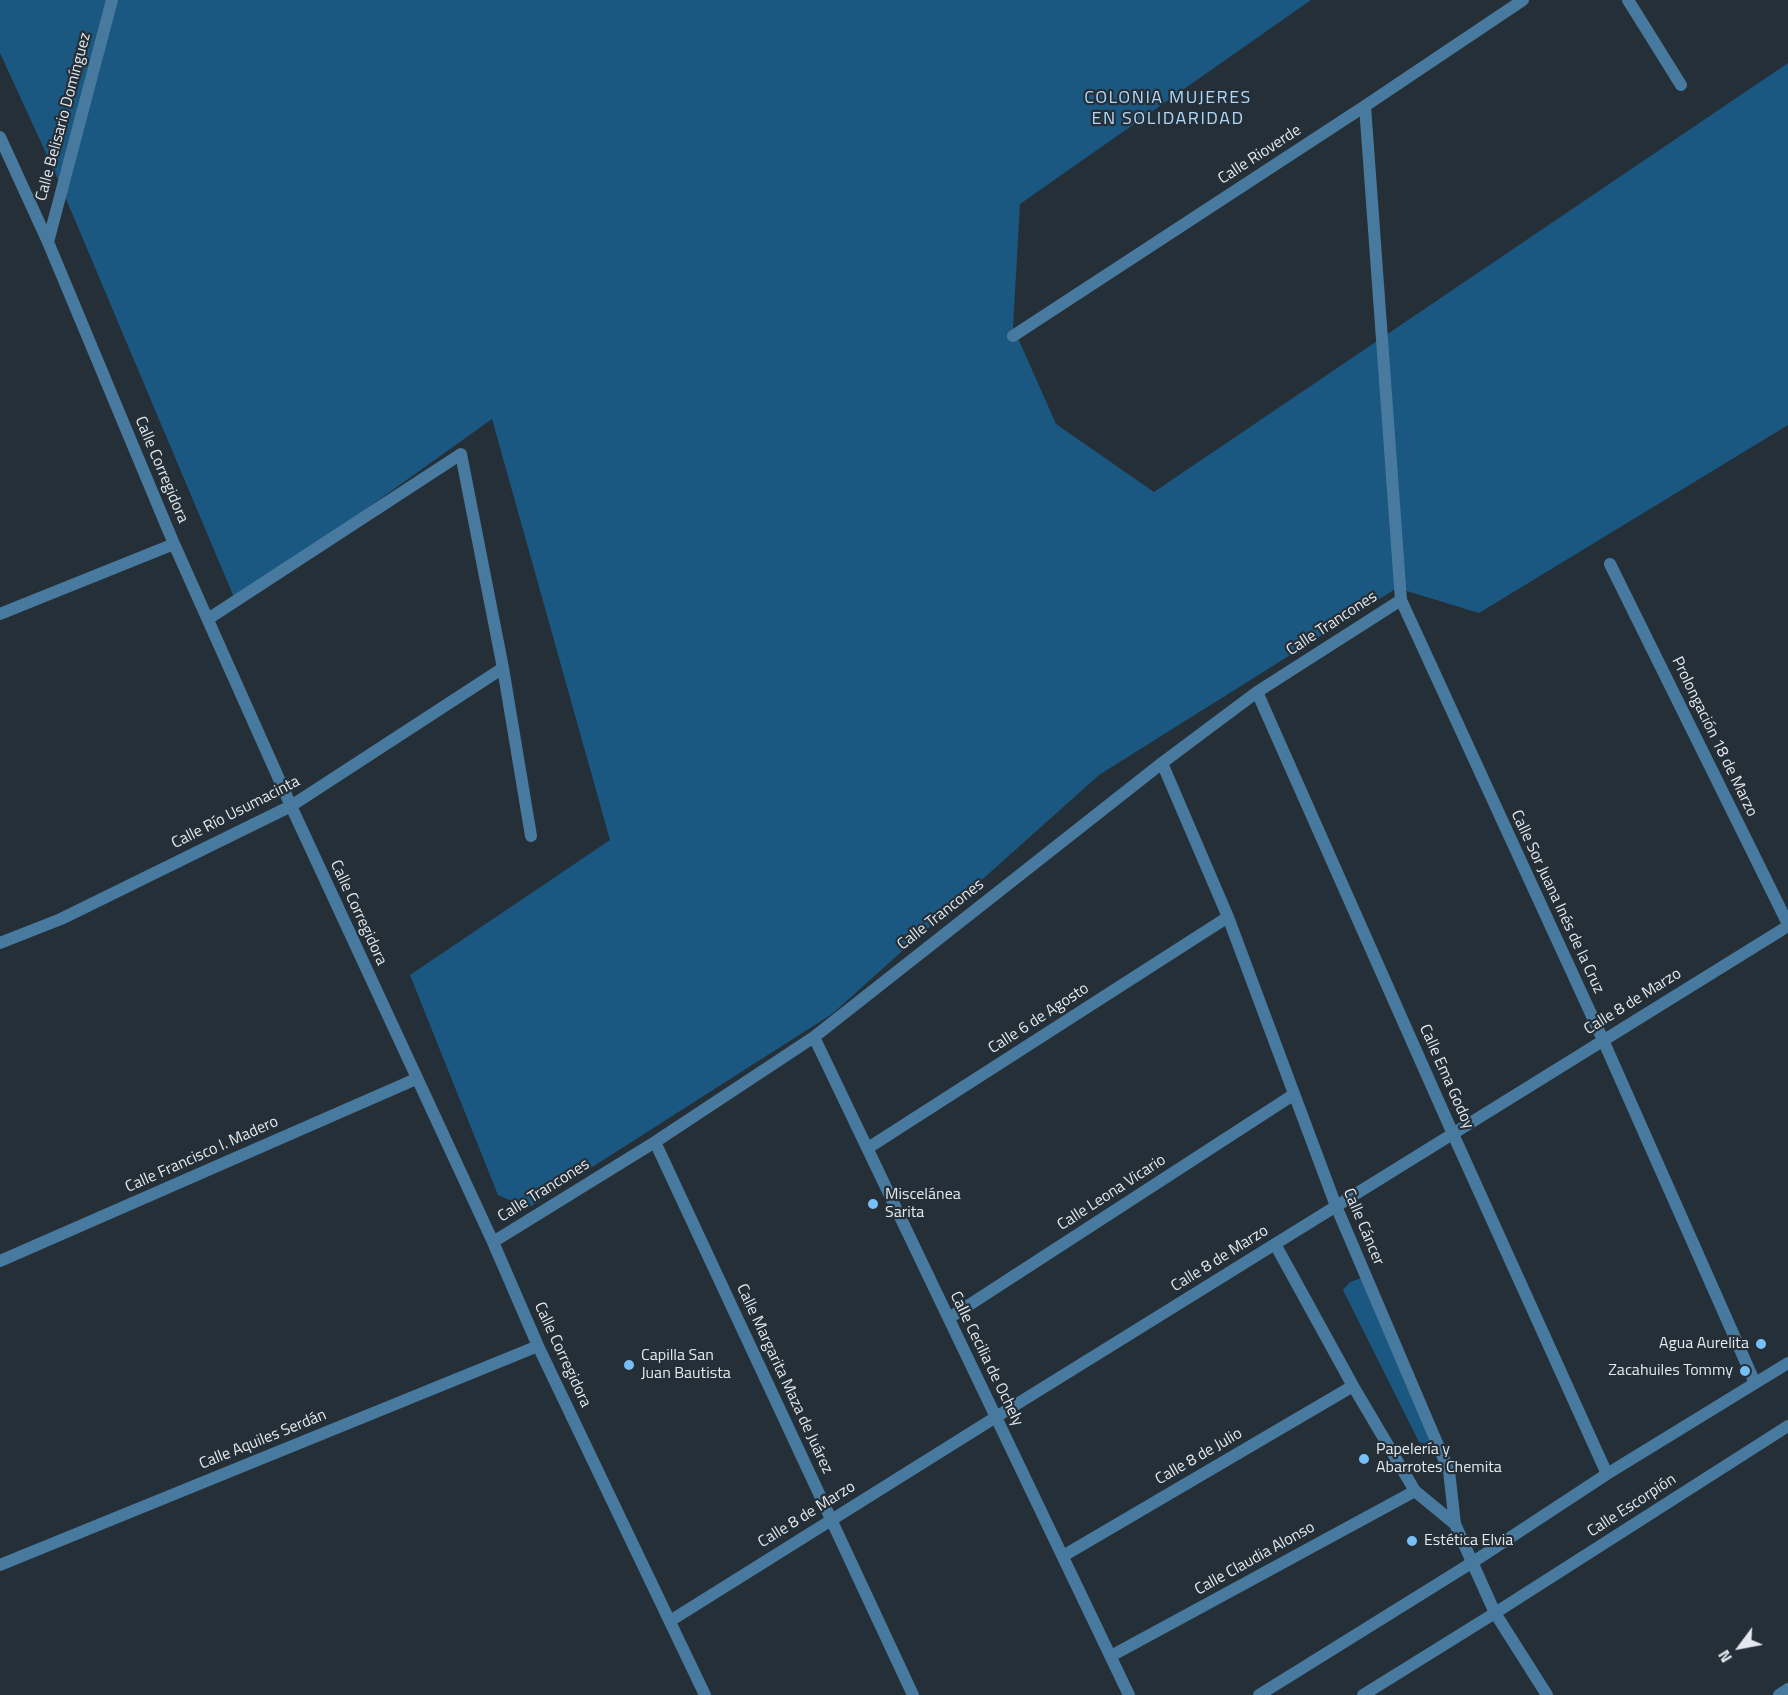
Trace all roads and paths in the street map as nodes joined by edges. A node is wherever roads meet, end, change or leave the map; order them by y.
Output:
1 (112, 0) edge
2 (1523, 0) edge
3 (1628, 0) edge
4 (1681, 86) dead end
5 (1365, 106) junction
6 (0, 137) edge
7 (48, 242) junction
8 (1013, 336) dead end
9 (174, 544) junction
10 (1610, 564) dead end
11 (1401, 600) junction
12 (0, 614) edge
13 (208, 619) junction
14 (503, 668) junction
15 (1257, 692) junction
16 (1162, 763) junction
17 (291, 807) junction
18 (531, 836) dead end
19 (1228, 917) junction
20 (1788, 925) edge
21 (0, 943) edge
22 (814, 1036) junction
23 (1603, 1040) junction
24 (416, 1079) junction
25 (1293, 1095) junction
26 (1453, 1134) junction
27 (656, 1142) junction
28 (868, 1148) junction
29 (1336, 1206) junction
30 (493, 1242) junction
31 (1275, 1244) junction
32 (0, 1262) edge
33 (949, 1318) junction
34 (538, 1346) junction
35 (1788, 1363) edge
36 (1755, 1383) junction
37 (1353, 1386) junction
38 (996, 1417) junction
39 (1788, 1426) edge
40 (1607, 1474) junction
41 (1415, 1491) junction
42 (832, 1520) junction
43 (1455, 1524) junction
44 (1063, 1556) junction
45 (1473, 1562) junction
46 (0, 1565) edge
47 (1495, 1613) junction
48 (670, 1621) junction
49 (1111, 1656) junction
50 (1788, 1689) edge
51 (705, 1695) edge
52 (913, 1695) edge
53 (1129, 1695) edge
54 (1259, 1695) edge
55 (1363, 1695) edge
56 (1547, 1695) edge
57 (1779, 1695) edge

1 - 7 street, Calle Belisario Domínguez
2 - 5 street, Calle Rioverde
3 - 4 street
5 - 8 street, Calle Rioverde
5 - 11 street
6 - 7 street, Calle Corregidora
7 - 9 street, Calle Corregidora
9 - 12 street
9 - 13 street, Calle Corregidora
10 - 20 street, Prolongación 18 de Marzo
11 - 15 street, Calle Trancones
11 - 23 street, Calle Sor Juana Inés de la Cruz
13 - 14 street
13 - 17 street, Calle Corregidora
14 - 17 street, Calle Río Usumacinta
14 - 18 street
15 - 16 street, Calle Trancones
15 - 26 street, Calle Ema Godoy
16 - 19 street, Calle Cáncer
16 - 22 street, Calle Trancones
17 - 21 street, Calle Río Usumacinta
17 - 24 street, Calle Corregidora
19 - 25 street, Calle Cáncer
19 - 28 street, Calle 6 de Agosto
20 - 23 street, Calle 8 de Marzo
22 - 27 street, Calle Trancones
22 - 28 street, Calle Cecilia de Ochely
23 - 26 street, Calle 8 de Marzo
23 - 36 street, Calle Sor Juana Inés de la Cruz
24 - 30 street, Calle Corregidora
24 - 32 street, Calle Francisco I. Madero
25 - 29 street, Calle Cáncer
25 - 33 street, Calle Leona Vicario
26 - 29 street, Calle 8 de Marzo
26 - 40 street, Calle Ema Godoy
27 - 30 street, Calle Trancones
27 - 42 street, Calle Margarita Maza de Juárez
28 - 33 street, Calle Cecilia de Ochely
29 - 31 street, Calle 8 de Marzo
29 - 43 street, Calle Cáncer
30 - 34 street, Calle Corregidora
31 - 37 street
31 - 38 street, Calle 8 de Marzo
33 - 38 street, Calle Cecilia de Ochely
34 - 46 street, Calle Aquiles Serdán
34 - 48 street, Calle Corregidora
35 - 36 street
36 - 40 street
37 - 41 street
37 - 44 street, Calle 8 de Julio
38 - 42 street, Calle 8 de Marzo
38 - 44 street, Calle Cecilia de Ochely
39 - 47 street, Calle Escorpión
40 - 45 street
41 - 43 street
41 - 49 street, Calle Claudia Alonso
42 - 48 street, Calle 8 de Marzo
42 - 52 street, Calle Margarita Maza de Juárez
43 - 45 street, Calle Cáncer
44 - 49 street, Calle Cecilia de Ochely
45 - 47 street, Calle Cáncer
45 - 54 street
47 - 55 street, Calle Escorpión
47 - 56 street, Calle Cáncer
48 - 51 street, Calle Corregidora
49 - 53 street, Calle Cecilia de Ochely
50 - 57 street

